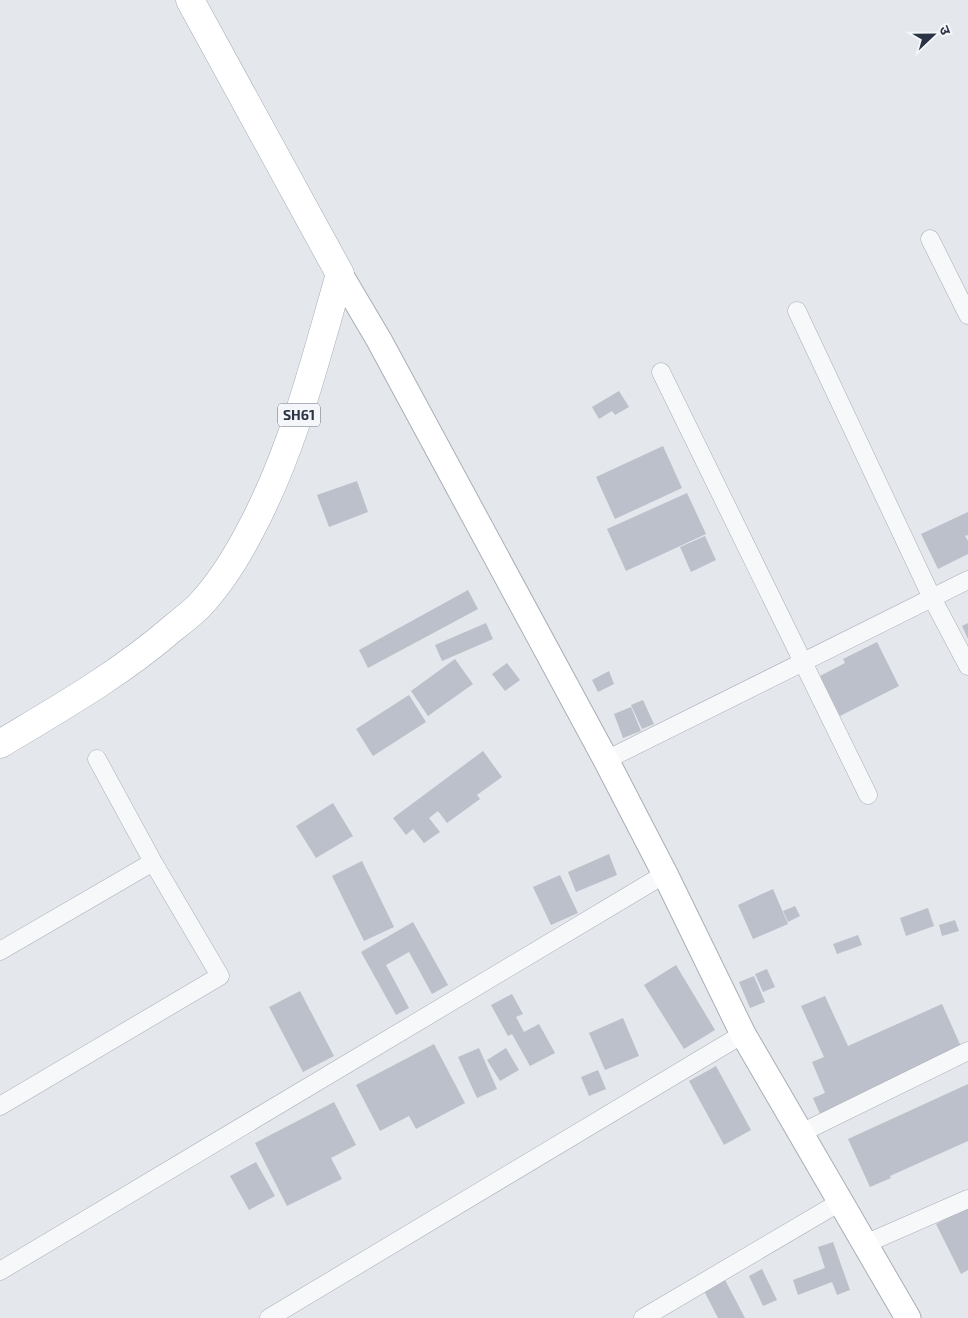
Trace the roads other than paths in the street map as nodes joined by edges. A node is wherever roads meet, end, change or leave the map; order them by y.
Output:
1 (190, 0) edge
2 (930, 239) dead end
3 (340, 274) junction
4 (797, 311) dead end
5 (968, 315) edge
6 (661, 372) dead end
7 (968, 580) edge
8 (932, 598) junction
9 (803, 662) junction
10 (968, 666) edge
11 (0, 744) edge
12 (97, 759) dead end
13 (606, 760) junction
14 (868, 795) dead end
15 (153, 862) junction
16 (665, 874) junction
17 (0, 952) edge
18 (743, 1034) junction
19 (968, 1051) edge
20 (0, 1106) edge
21 (799, 1134) junction
22 (968, 1199) edge
23 (840, 1202) junction
24 (866, 1244) junction
25 (0, 1271) edge
26 (269, 1318) edge
27 (642, 1318) edge
28 (908, 1318) edge

1 - 3 main road
2 - 5 street
3 - 11 main road, SH61
3 - 13 main road
4 - 8 street
6 - 9 street
7 - 8 street
8 - 9 street
8 - 10 street
9 - 13 street
9 - 14 street
12 - 15 street
13 - 16 main road
15 - 17 street
15 - 20 street
16 - 18 main road
16 - 25 street
18 - 21 main road
18 - 26 street
19 - 21 street
21 - 23 main road
22 - 24 street
23 - 24 main road
23 - 27 street
24 - 28 main road

